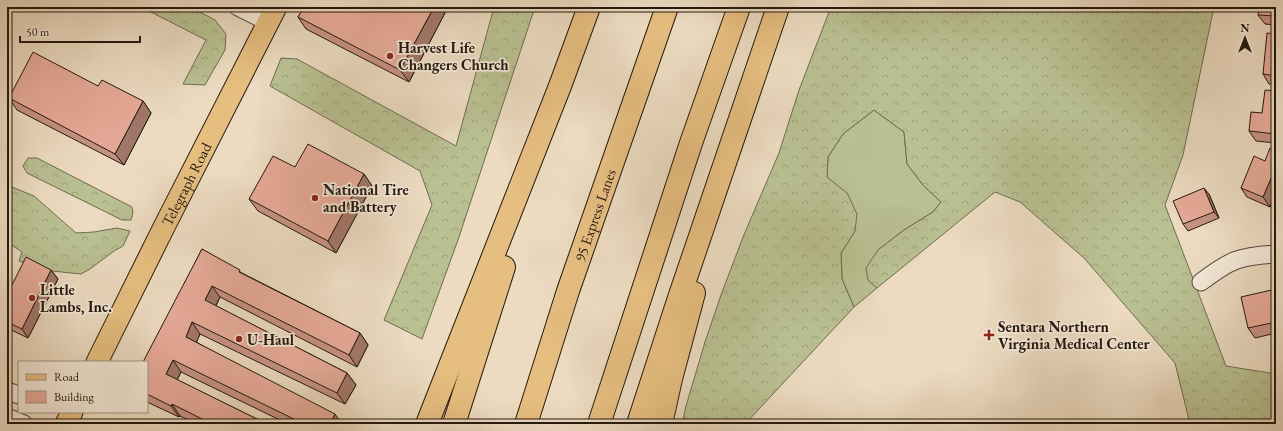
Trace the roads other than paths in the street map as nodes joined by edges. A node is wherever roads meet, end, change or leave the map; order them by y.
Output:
1 (238, 7) edge
2 (589, 7) edge
3 (667, 7) edge
4 (739, 7) edge
5 (778, 7) edge
6 (272, 15) edge
7 (560, 86) junction
8 (732, 144) junction
9 (1276, 254) edge
10 (1201, 282) dead end
11 (97, 361) edge
12 (7, 391) edge
13 (18, 396) edge
14 (7, 417) edge
15 (24, 424) edge
16 (427, 424) edge
17 (454, 424) edge
18 (526, 424) edge
19 (599, 424) edge
20 (638, 424) edge
21 (661, 424) edge

1 - 6 street
2 - 7 highway
3 - 18 highway, 95 Express Lanes
4 - 19 highway
5 - 8 highway
6 - 11 main road, Telegraph Road
7 - 16 highway
7 - 17 highway
8 - 20 highway
8 - 21 highway
9 - 10 street
12 - 13 street
14 - 15 street

